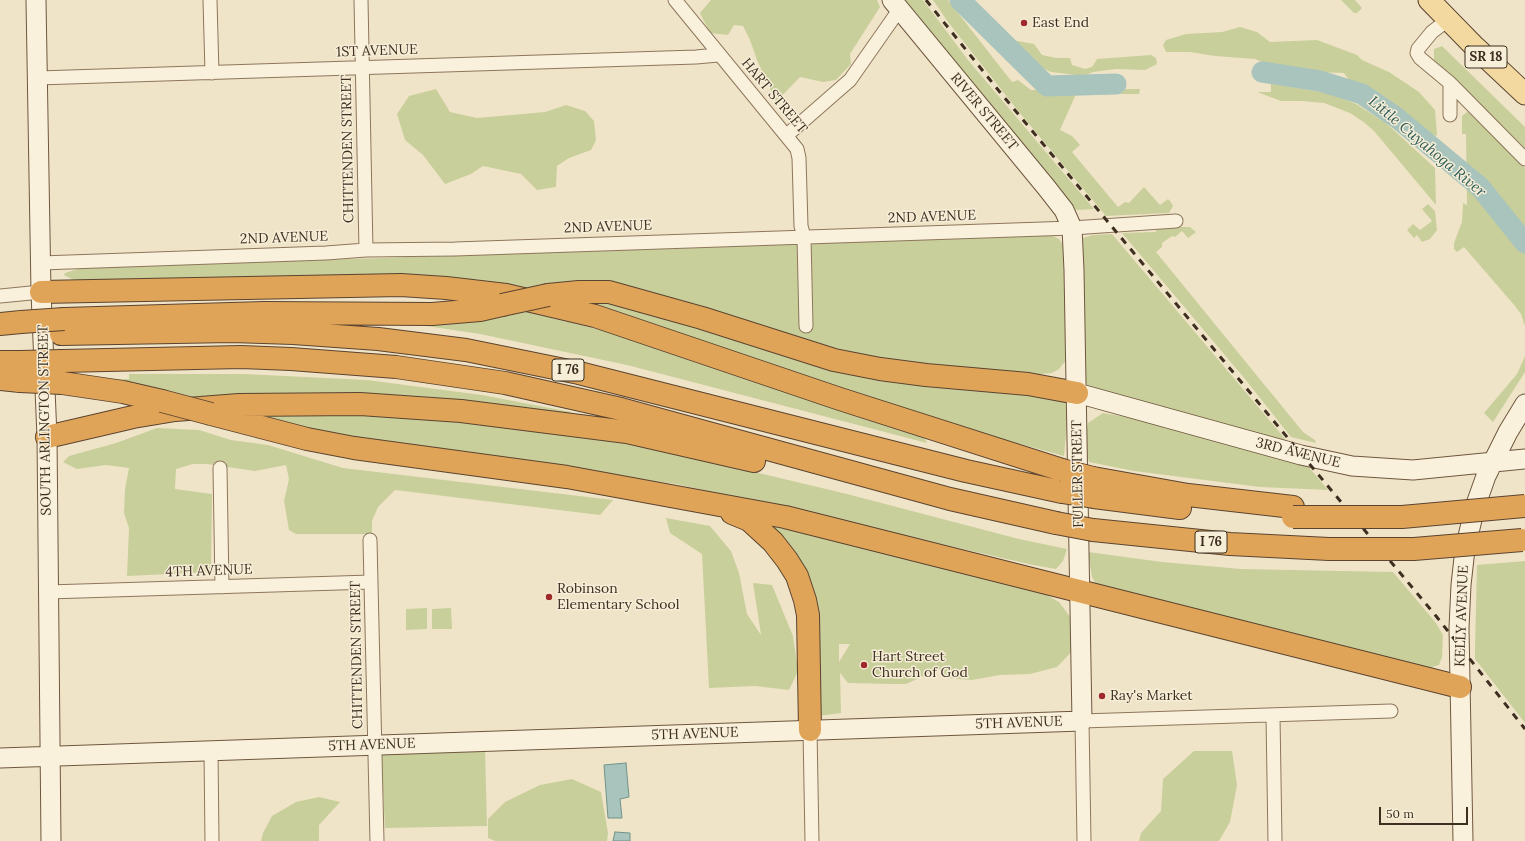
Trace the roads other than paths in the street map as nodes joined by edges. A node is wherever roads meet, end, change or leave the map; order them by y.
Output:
1 (36, 0) edge
2 (210, 0) edge
3 (361, 0) edge
4 (675, 0) edge
5 (1429, 0) edge
6 (895, 5) edge
7 (1449, 19) junction
8 (718, 54) junction
9 (362, 68) junction
10 (212, 73) junction
11 (38, 78) junction
12 (1450, 83) junction
13 (1525, 94) edge
14 (1450, 115) dead end
15 (787, 135) junction
16 (1525, 159) edge
17 (1176, 221) dead end
18 (1072, 228) junction
19 (804, 237) junction
20 (366, 250) junction
21 (41, 263) junction
22 (41, 292) junction
23 (0, 296) edge
24 (62, 326) junction
25 (806, 326) dead end
26 (10, 329) edge
27 (10, 371) edge
28 (1076, 393) junction
29 (1525, 404) edge
30 (47, 437) junction
31 (1525, 459) edge
32 (1492, 462) junction
33 (220, 468) dead end
34 (1094, 487) junction
35 (950, 499) junction
36 (707, 502) junction
37 (1525, 506) edge
38 (370, 540) dead end
39 (1524, 540) edge
40 (371, 582) junction
41 (222, 587) junction
42 (1079, 591) junction
43 (48, 592) junction
44 (1460, 687) junction
45 (1391, 711) dead end
46 (1273, 716) junction
47 (1082, 720) junction
48 (810, 730) junction
49 (375, 745) junction
50 (211, 751) junction
51 (50, 756) junction
52 (0, 758) edge
53 (51, 841) edge
54 (212, 841) edge
55 (377, 841) edge
56 (812, 841) edge
57 (1084, 841) edge
58 (1276, 841) edge
59 (1463, 841) edge

1 - 11 street, SOUTH ARLINGTON STREET
2 - 10 street
3 - 9 street, CHITTENDEN STREET
4 - 8 street, HART STREET
5 - 7 main road, SR 18
6 - 15 street
6 - 18 street, RIVER STREET
7 - 12 street
7 - 13 main road, SR 18
8 - 9 street, 1ST AVENUE
8 - 15 street, HART STREET
9 - 10 street, 1ST AVENUE
9 - 20 street, CHITTENDEN STREET
10 - 11 street, 1ST AVENUE
11 - 21 street, SOUTH ARLINGTON STREET
12 - 14 street
12 - 16 street
15 - 19 street, HART STREET
17 - 18 street, 2ND AVENUE
18 - 19 street, 2ND AVENUE
18 - 28 street, FULLER STREET
19 - 20 street, 2ND AVENUE
19 - 25 street, HART STREET
20 - 21 street, 2ND AVENUE
21 - 22 street, SOUTH ARLINGTON STREET
22 - 23 street
22 - 30 street, SOUTH ARLINGTON STREET
22 - 34 highway, bridge
24 - 26 highway, bridge
24 - 28 highway, bridge
24 - 34 highway, I 76, bridge
27 - 35 highway, I 76, bridge
27 - 36 highway, bridge
28 - 32 street, 3RD AVENUE
28 - 42 street, FULLER STREET
29 - 32 street, KELLY AVENUE
30 - 35 highway
30 - 43 street, SOUTH ARLINGTON STREET
31 - 32 street, 3RD AVENUE
32 - 44 street, KELLY AVENUE
33 - 41 street
34 - 37 highway, bridge
35 - 39 highway, I 76, bridge
36 - 42 highway
36 - 48 highway
38 - 40 street, CHITTENDEN STREET
40 - 41 street, 4TH AVENUE
40 - 49 street, CHITTENDEN STREET
41 - 43 street, 4TH AVENUE
42 - 44 highway
42 - 47 street, FULLER STREET
43 - 51 street, SOUTH ARLINGTON STREET
44 - 59 street, KELLY AVENUE
45 - 46 street, 5TH AVENUE
46 - 47 street, 5TH AVENUE
46 - 58 street
47 - 48 street, 5TH AVENUE
47 - 57 street
48 - 49 street, 5TH AVENUE
48 - 56 street
49 - 50 street, 5TH AVENUE
49 - 55 street, CHITTENDEN STREET
50 - 51 street, 5TH AVENUE
50 - 54 street
51 - 52 street, 5TH AVENUE
51 - 53 street, SOUTH ARLINGTON STREET

